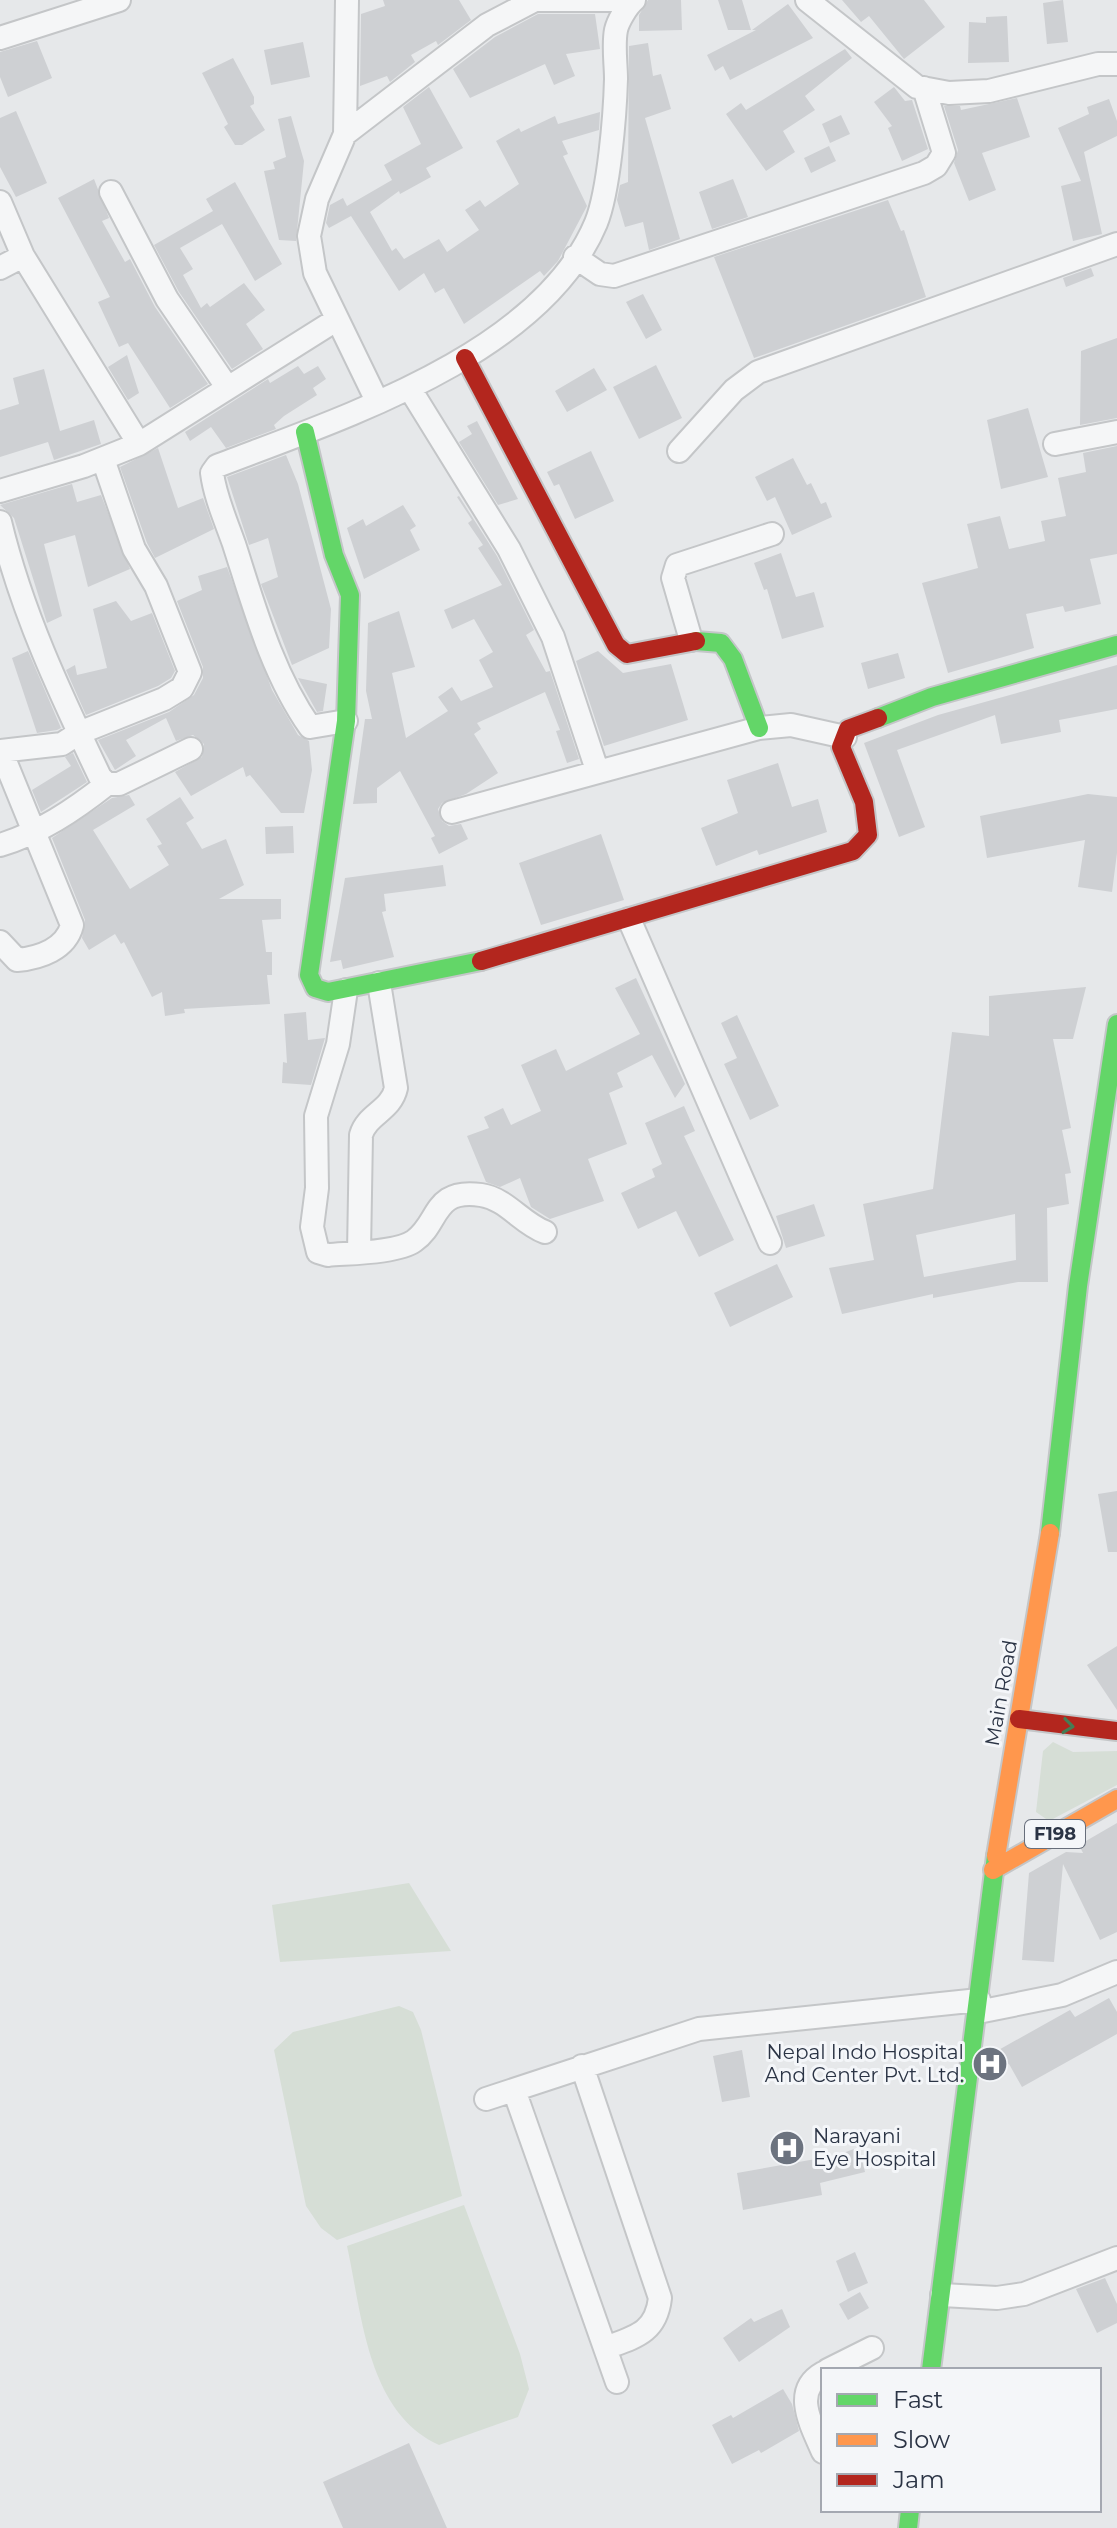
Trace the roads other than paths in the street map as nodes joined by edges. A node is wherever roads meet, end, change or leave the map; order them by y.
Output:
1 (119, 0) edge
2 (347, 0) edge
3 (522, 0) edge
4 (808, 0) edge
5 (533, 1) edge
6 (632, 1) edge
7 (0, 38) edge
8 (1117, 64) edge
9 (924, 88) junction
10 (345, 134) junction
11 (111, 192) dead end
12 (0, 202) edge
13 (1117, 244) edge
14 (23, 256) junction
15 (575, 257) junction
16 (0, 268) edge
17 (336, 320) junction
18 (465, 358) junction
19 (227, 387) junction
20 (410, 389) junction
21 (377, 401) junction
22 (305, 432) junction
23 (1117, 432) edge
24 (139, 444) junction
25 (1055, 444) dead end
26 (679, 451) dead end
27 (103, 459) junction
28 (0, 491) edge
29 (0, 522) edge
30 (772, 534) dead end
31 (7, 584) edge
32 (691, 640) junction
33 (1117, 645) edge
34 (346, 721) junction
35 (759, 728) junction
36 (79, 733) junction
37 (845, 737) junction
38 (191, 749) dead end
39 (0, 751) edge
40 (597, 770) junction
41 (107, 784) junction
42 (452, 812) dead end
43 (35, 831) junction
44 (0, 845) edge
45 (629, 919) junction
46 (0, 942) edge
47 (379, 983) junction
48 (346, 990) junction
49 (1117, 1024) edge
50 (545, 1232) dead end
51 (770, 1243) dead end
52 (359, 1252) junction
53 (1019, 1719) junction
54 (1117, 1731) edge
55 (1117, 1799) edge
56 (993, 1870) junction
57 (1117, 1972) edge
58 (978, 2006) junction
59 (582, 2066) junction
60 (514, 2090) junction
61 (486, 2099) dead end
62 (1117, 2258) edge
63 (942, 2295) junction
64 (605, 2348) junction
65 (872, 2348) dead end
66 (832, 2368) edge
67 (931, 2368) edge
68 (821, 2375) edge
69 (617, 2382) dead end
70 (821, 2446) edge

1 - 7 street
2 - 10 street
3 - 5 street
4 - 9 street
5 - 6 street
5 - 10 street
6 - 15 street
8 - 9 street
9 - 15 street
10 - 17 street
11 - 19 street
12 - 14 street
13 - 26 street
14 - 16 street
14 - 24 street
15 - 18 street
17 - 19 street
17 - 21 street
18 - 20 street
18 - 32 street
19 - 24 street
20 - 21 street
20 - 40 street
21 - 22 street
22 - 34 street
22 - 34 street
23 - 25 street
24 - 27 street
27 - 28 street
27 - 36 street
29 - 31 street
30 - 32 street
31 - 36 street
32 - 35 street
33 - 37 street
34 - 48 street
35 - 37 street
35 - 40 street
36 - 39 street
36 - 41 street
37 - 45 street
38 - 41 street
39 - 43 street
40 - 42 street
41 - 43 street
43 - 44 street
43 - 46 street
45 - 47 street
45 - 51 street
47 - 48 street
47 - 52 street
48 - 52 street
49 - 53 street, Main Road
50 - 52 street
53 -> 54 street
53 - 56 street, Main Road
55 - 56 street, F198
56 - 58 street, Main Road
57 - 58 street
58 - 59 street
58 - 63 street, Main Road
59 - 60 street
59 - 64 street
60 - 61 street
60 - 64 street
62 - 63 street
63 - 67 street, Main Road
64 - 69 street
65 - 66 street
68 - 70 street

